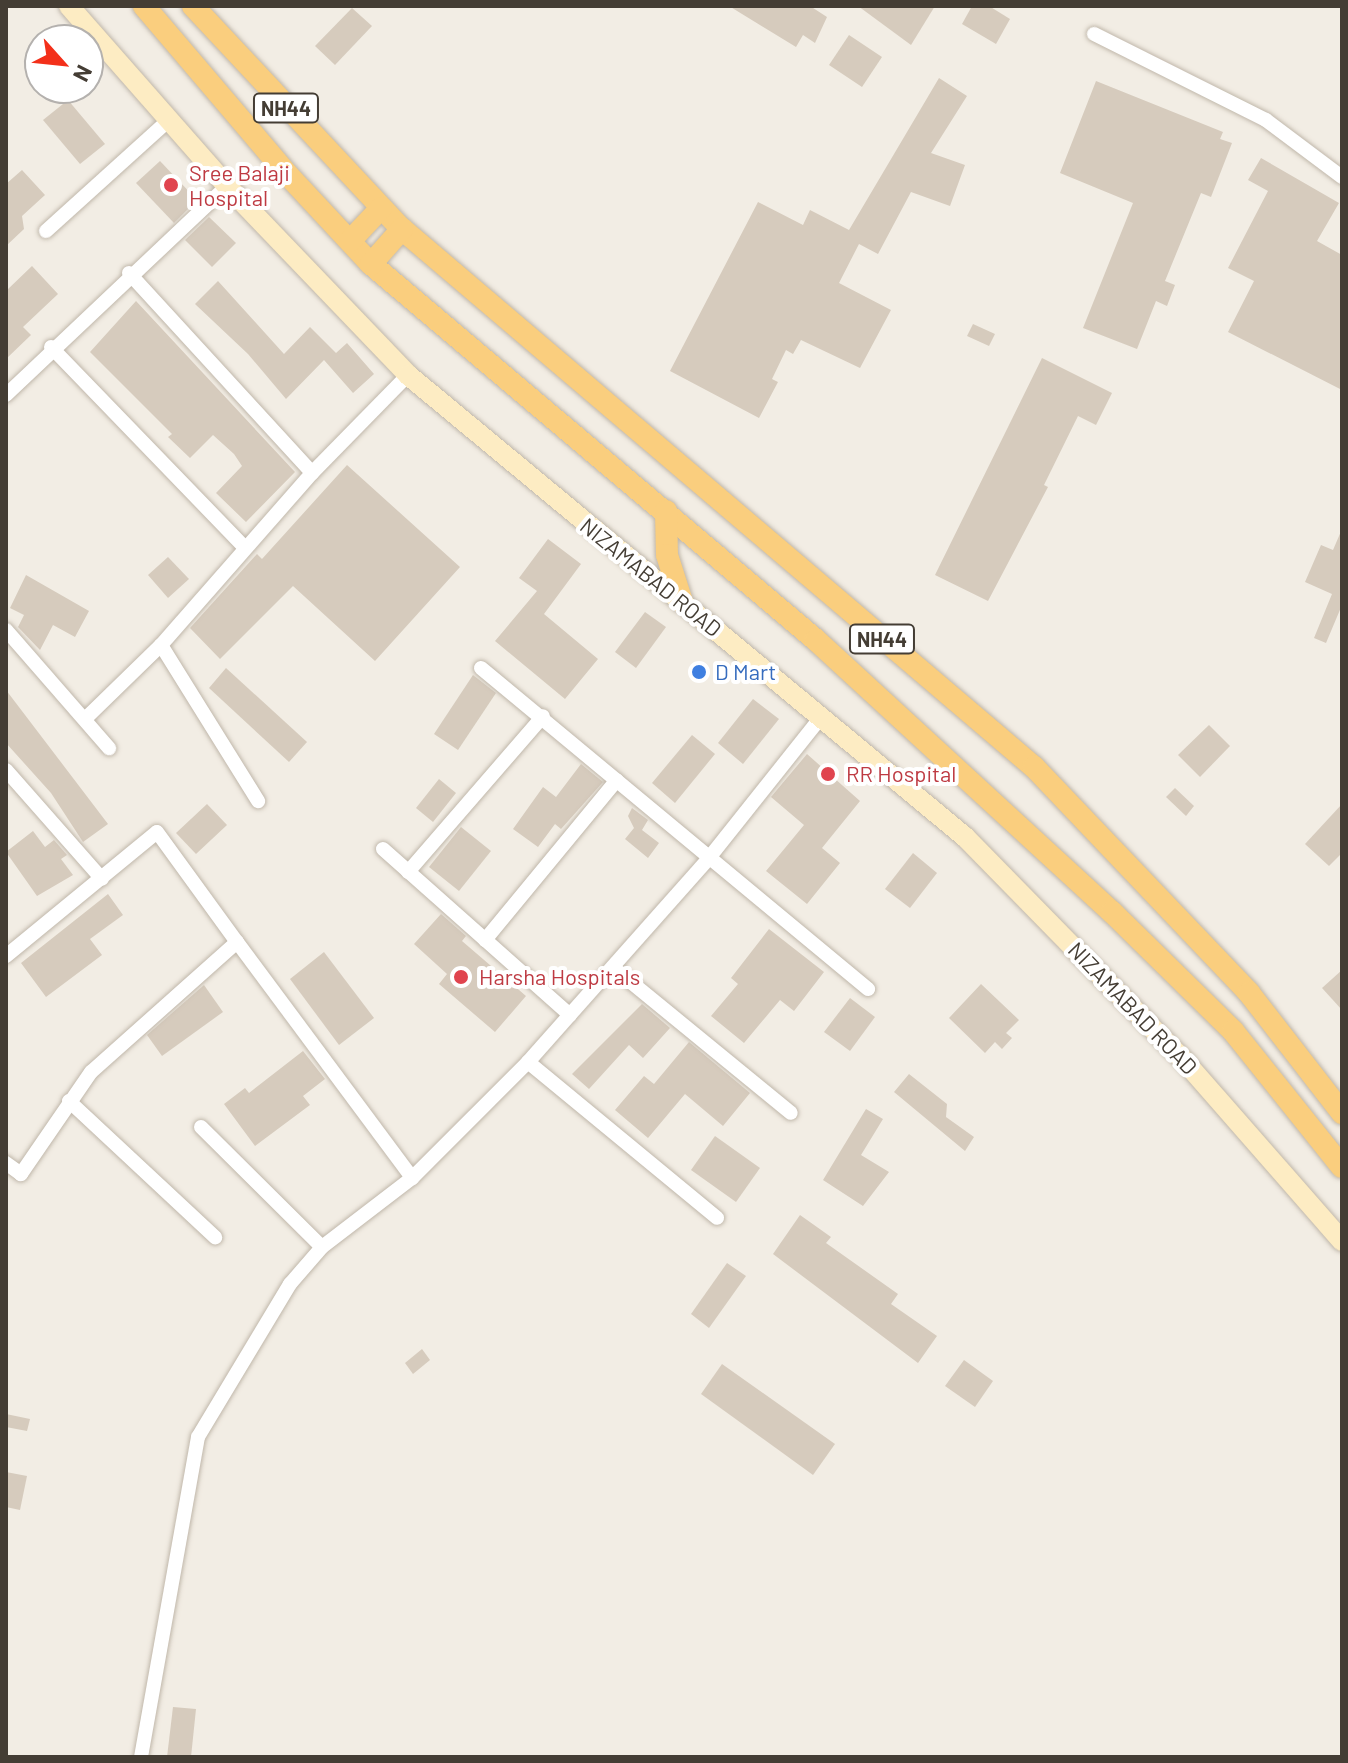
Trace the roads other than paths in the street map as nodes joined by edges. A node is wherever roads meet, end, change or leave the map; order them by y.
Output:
1 (69, 6) edge
2 (144, 6) edge
3 (193, 6) edge
4 (1094, 34) dead end
5 (169, 120) junction
6 (1342, 177) edge
7 (227, 186) junction
8 (381, 208) junction
9 (402, 229) junction
10 (46, 231) dead end
11 (350, 241) junction
12 (371, 264) junction
13 (129, 273) junction
14 (51, 347) junction
15 (408, 375) junction
16 (9, 387) edge
17 (312, 473) junction
18 (666, 511) junction
19 (244, 547) junction
20 (682, 602) junction
21 (6, 630) edge
22 (161, 645) junction
23 (481, 668) dead end
24 (543, 716) junction
25 (821, 717) junction
26 (85, 719) junction
27 (109, 748) dead end
28 (6, 770) edge
29 (617, 780) junction
30 (258, 801) dead end
31 (383, 849) dead end
32 (709, 858) junction
33 (408, 872) junction
34 (102, 879) junction
35 (485, 940) junction
36 (237, 942) junction
37 (6, 956) edge
38 (615, 969) junction
39 (868, 989) dead end
40 (570, 1015) junction
41 (528, 1062) junction
42 (69, 1101) junction
43 (791, 1113) dead end
44 (1342, 1113) edge
45 (201, 1127) dead end
46 (6, 1163) edge
47 (1342, 1167) edge
48 (412, 1178) junction
49 (717, 1218) dead end
50 (215, 1237) dead end
51 (1342, 1241) edge
52 (322, 1247) junction
53 (141, 1757) edge

1 - 5 main road, NIZAMABAD ROAD
2 - 11 highway, NH44
3 - 8 highway, NH44
4 - 6 street
5 - 7 main road, NIZAMABAD ROAD
5 - 10 street
7 - 13 street
7 - 15 main road, NIZAMABAD ROAD
8 - 9 highway, NH44
8 - 11 highway
9 - 12 highway
9 - 44 highway, NH44
11 - 12 highway, NH44
12 - 18 highway, NH44
13 - 14 street
13 - 17 street
14 - 16 street
14 - 19 street
15 - 17 street
15 - 20 main road, NIZAMABAD ROAD
17 - 19 street
18 - 20 highway
18 - 47 highway, NH44
19 - 22 street
20 - 25 main road, NIZAMABAD ROAD
21 - 26 street
22 - 26 street
22 - 30 street
23 - 24 street
24 - 29 street
24 - 33 street
25 - 32 street
25 - 51 main road, NIZAMABAD ROAD
26 - 27 street
28 - 34 street
29 - 32 street
29 - 35 street
31 - 33 street
32 - 38 street
32 - 39 street
33 - 35 street
34 - 36 street
34 - 37 street
35 - 40 street
36 - 42 street
36 - 48 street
38 - 40 street
38 - 43 street
40 - 41 street
41 - 48 street
41 - 49 street
42 - 46 street
42 - 50 street
45 - 52 street
48 - 52 street
52 - 53 street

